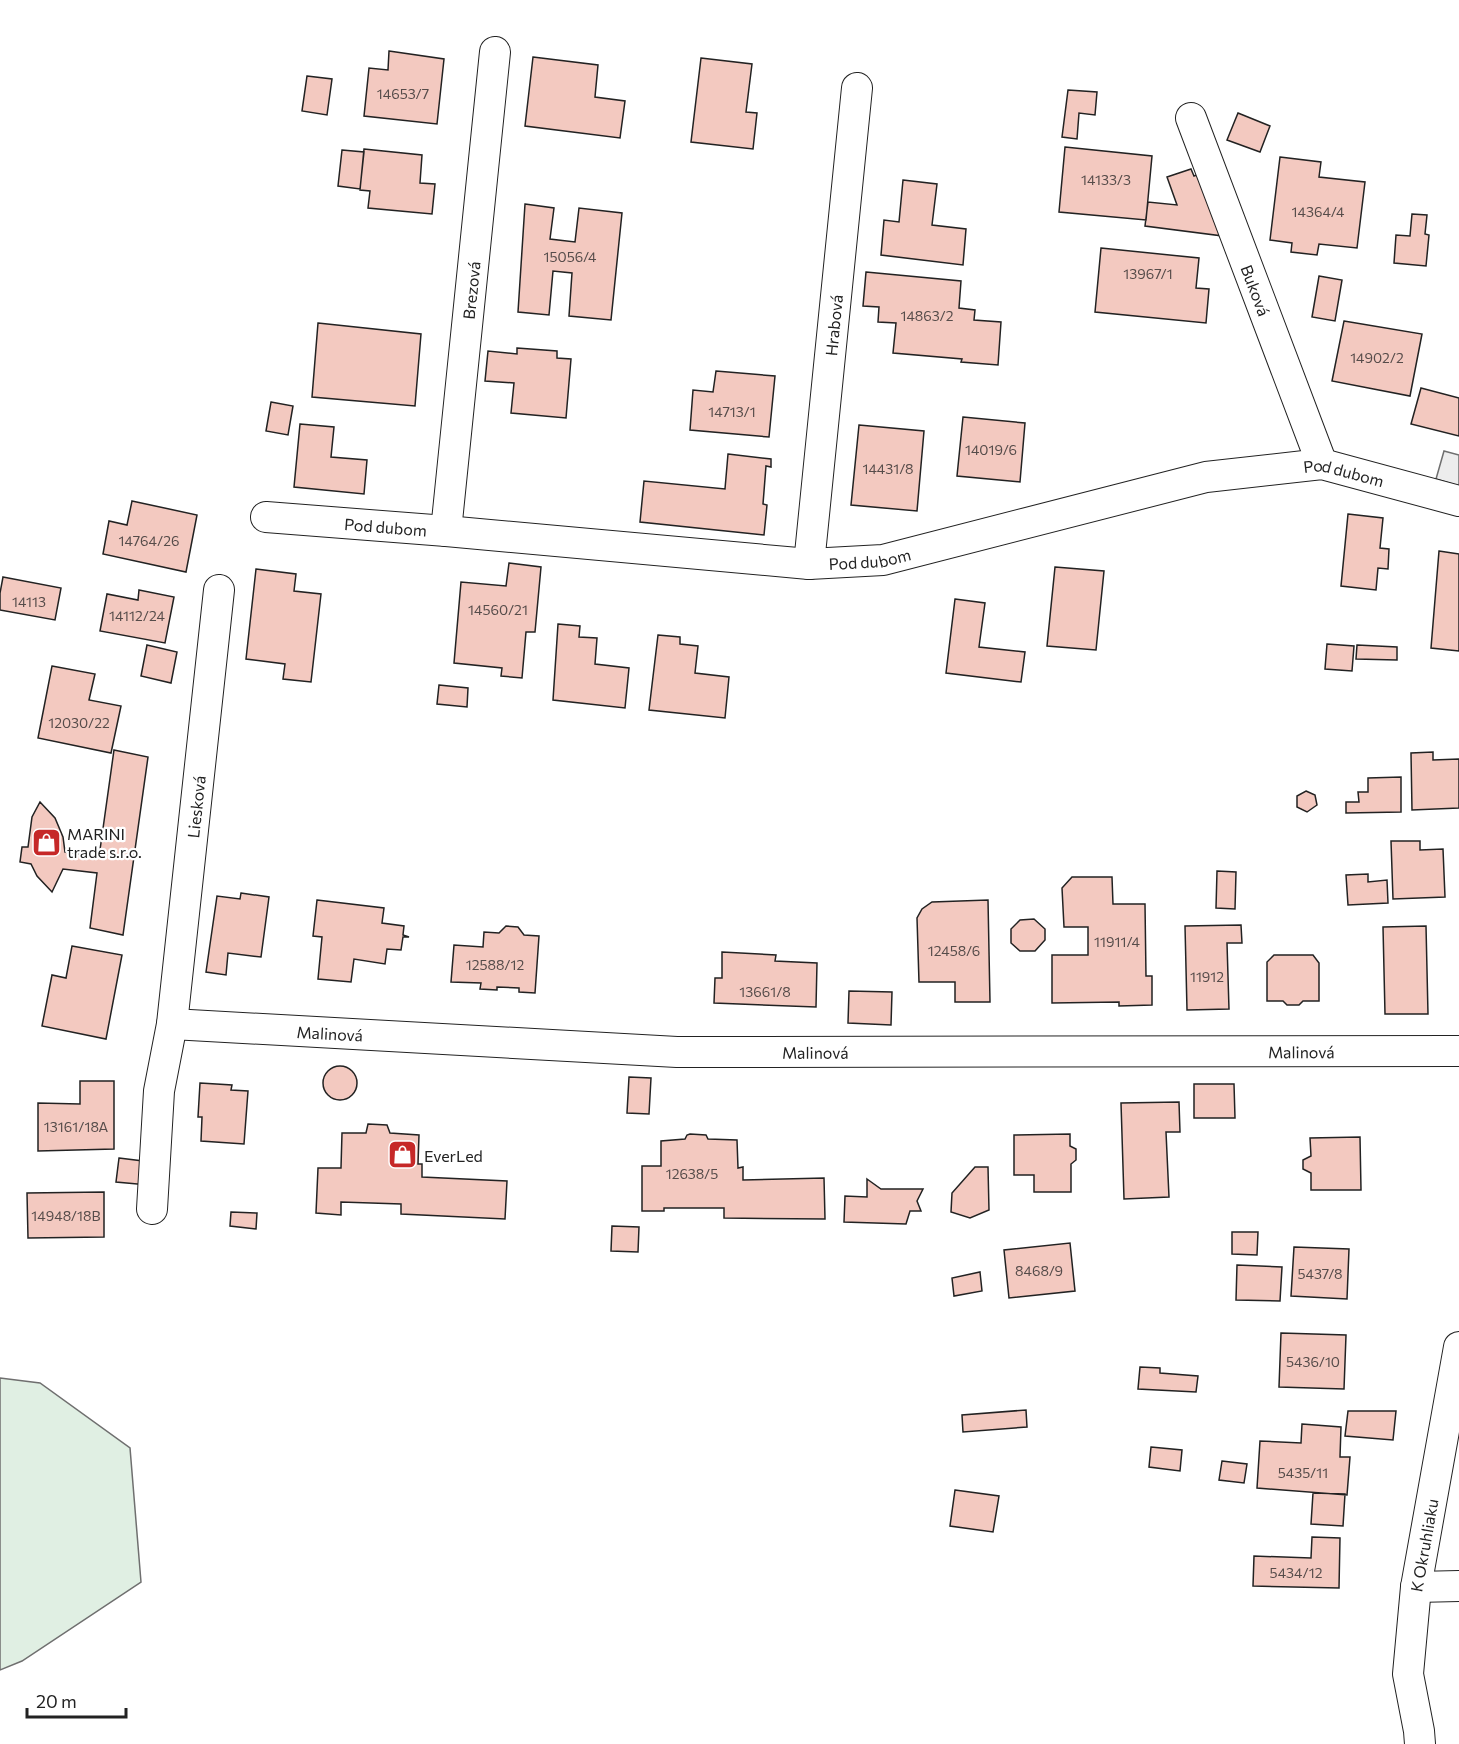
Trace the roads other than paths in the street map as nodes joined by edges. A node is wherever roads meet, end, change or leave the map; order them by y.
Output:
1 (495, 52) dead end
2 (857, 88) dead end
3 (1191, 118) dead end
4 (1322, 464) junction
5 (1459, 501) edge
6 (266, 517) dead end
7 (446, 531) junction
8 (809, 564) junction
9 (219, 590) dead end
10 (172, 1023) junction
11 (1459, 1051) edge
12 (152, 1209) dead end
13 (1459, 1347) edge
14 (1459, 1586) edge
15 (1416, 1587) junction
16 (1420, 1744) edge

1 - 7 street, Brezová
2 - 8 street, Hrabová
3 - 4 street, Buková
4 - 5 street, Pod dubom
4 - 8 street, Pod dubom
6 - 7 street, Pod dubom
7 - 8 street, Pod dubom
9 - 10 street, Liesková
10 - 11 street, Malinová
10 - 12 street, Liesková
13 - 15 street, K Okruhliaku
14 - 15 street
15 - 16 street, K Okruhliaku

